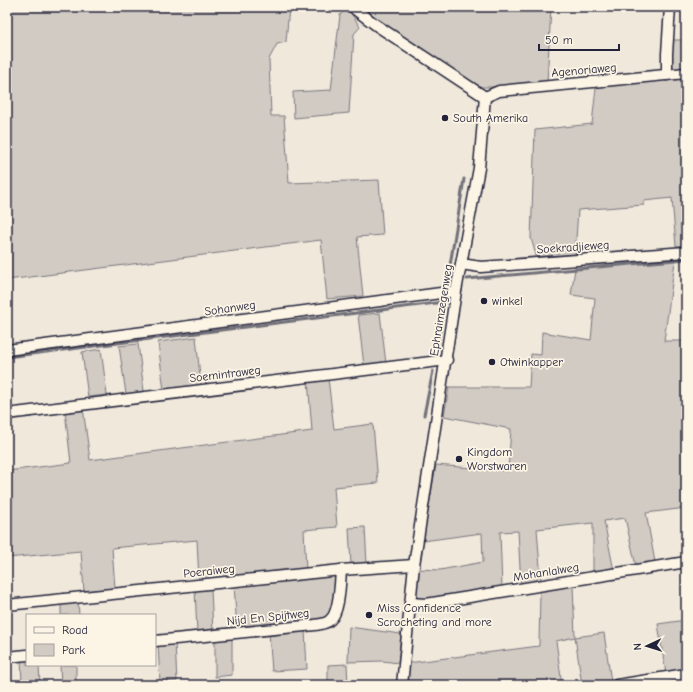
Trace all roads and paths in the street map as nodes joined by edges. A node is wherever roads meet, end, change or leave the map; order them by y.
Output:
1 (353, 7) edge
2 (670, 7) edge
3 (686, 73) edge
4 (667, 75) junction
5 (485, 97) junction
6 (686, 252) edge
7 (461, 264) junction
8 (456, 291) junction
9 (7, 350) edge
10 (447, 360) junction
11 (7, 414) edge
12 (686, 562) edge
13 (414, 565) junction
14 (341, 570) junction
15 (410, 603) junction
16 (7, 605) edge
17 (156, 642) edge
18 (26, 654) edge
19 (7, 657) edge
20 (686, 674) edge
21 (402, 685) edge
22 (617, 685) edge

1 - 5 street
2 - 4 street
3 - 4 street, Agenoriaweg
4 - 5 street, Agenoriaweg
5 - 7 street, Ephraimzegenweg
6 - 7 street, Soekradjieweg
7 - 8 street, Ephraimzegenweg
8 - 9 street, Sohanweg
8 - 10 street, Ephraimzegenweg
10 - 11 street, Soemintraweg
10 - 13 street, Ephraimzegenweg
12 - 15 street, Mohanlalweg
13 - 14 street, Poeraiweg
13 - 15 street, Ephraimzegenweg
14 - 16 street, Poeraiweg
14 - 17 street, Nijd En Spijtweg
15 - 21 street, Ephraimzegenweg
18 - 19 street
20 - 22 street

